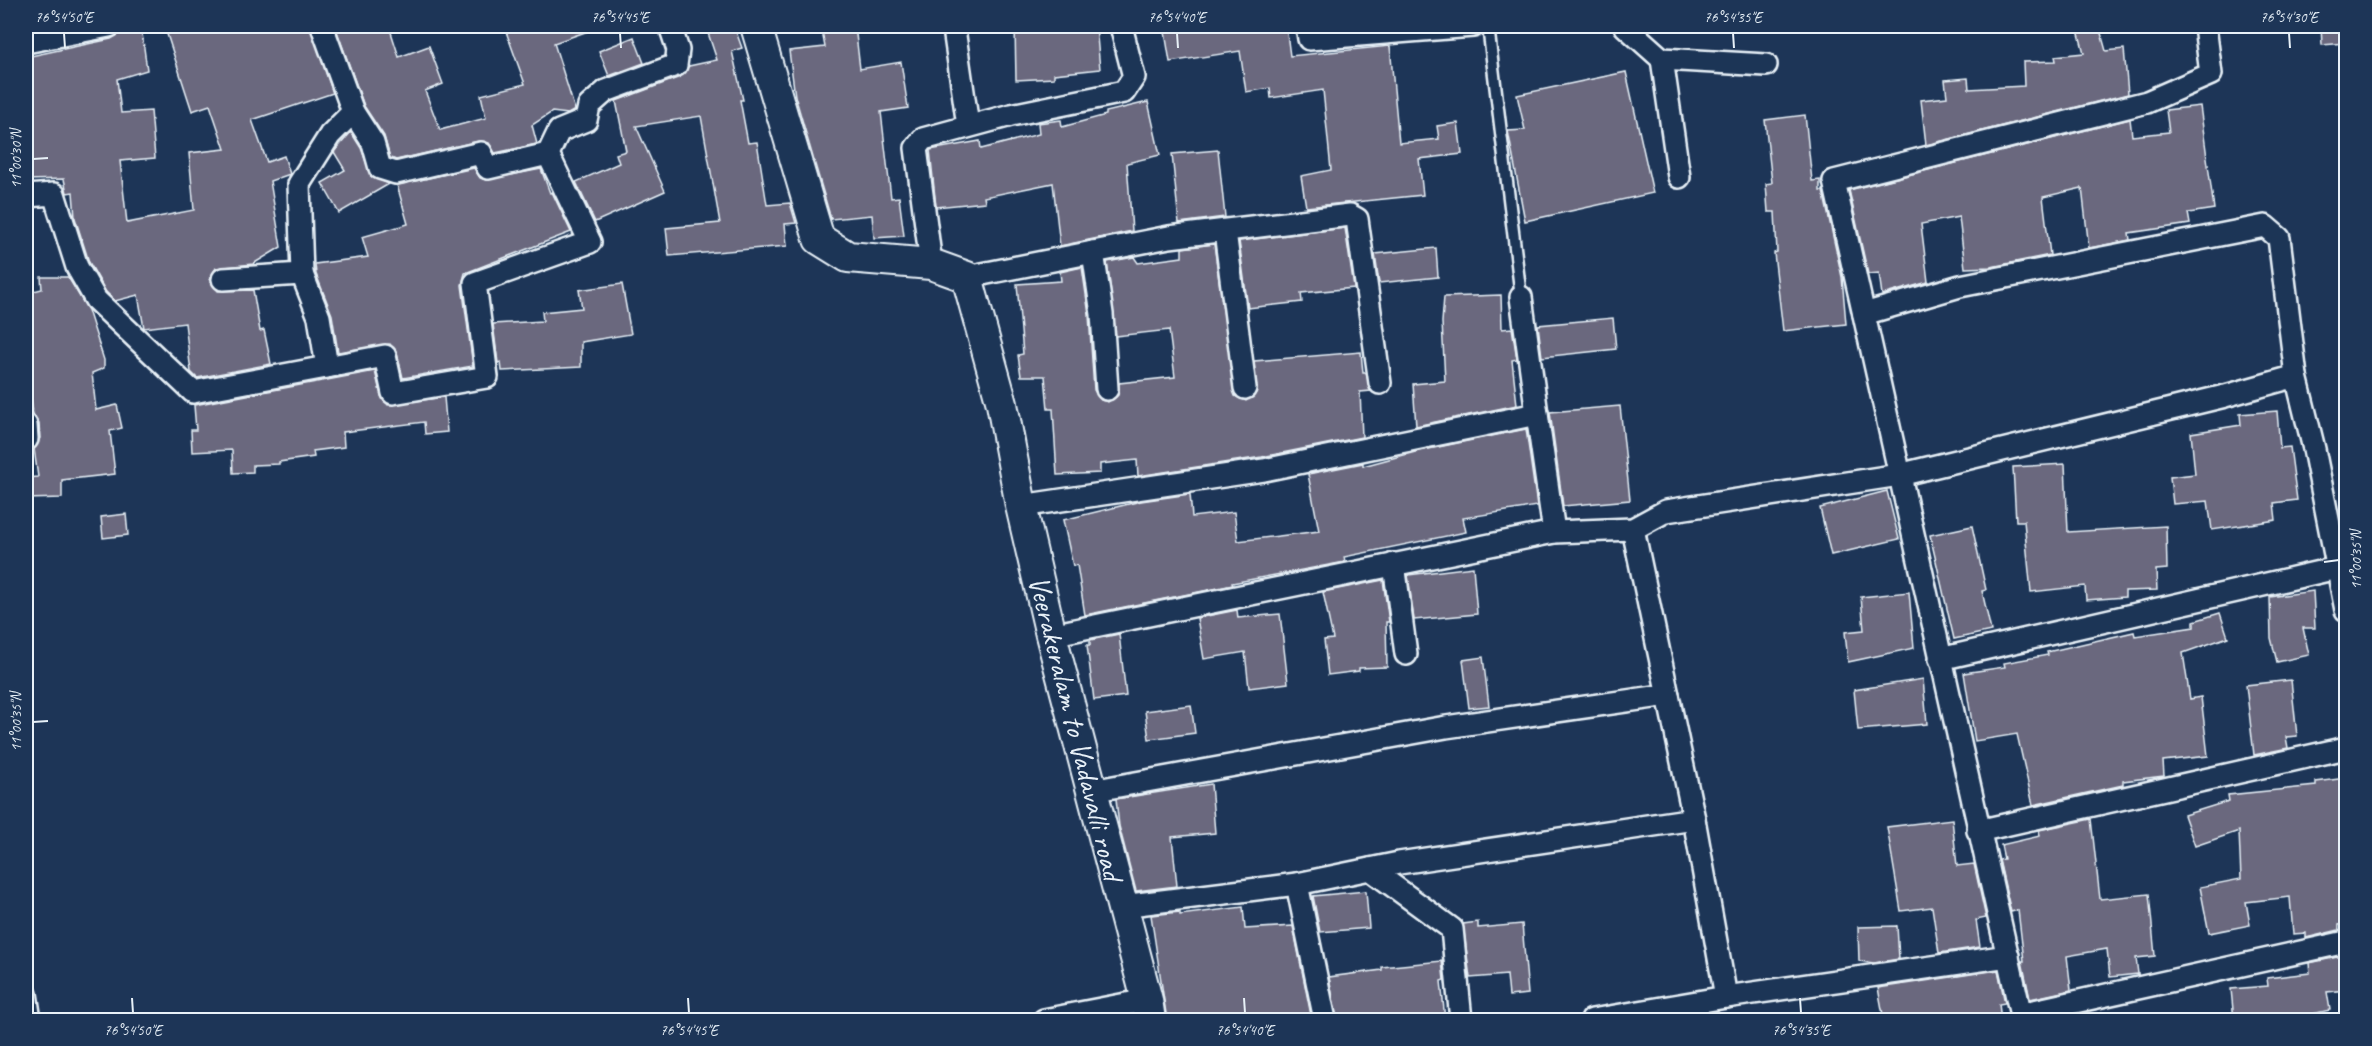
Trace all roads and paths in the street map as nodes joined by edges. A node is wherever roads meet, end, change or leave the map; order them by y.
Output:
1 (109, 26) edge
2 (322, 26) edge
3 (670, 26) edge
4 (756, 26) edge
5 (1121, 26) edge
6 (1307, 26) edge
7 (1473, 26) edge
8 (1479, 26) edge
9 (1488, 26) edge
10 (1625, 26) edge
11 (2205, 26) edge
12 (955, 36) dead end
13 (26, 42) edge
14 (1662, 59) junction
15 (1766, 65) dead end
16 (353, 112) junction
17 (968, 126) junction
18 (548, 154) junction
19 (1679, 177) dead end
20 (26, 196) edge
21 (1225, 231) junction
22 (1094, 252) junction
23 (930, 264) junction
24 (302, 274) junction
25 (967, 277) junction
26 (224, 279) dead end
27 (1521, 297) joint
28 (1864, 314) junction
29 (327, 367) junction
30 (2296, 376) junction
31 (1380, 383) dead end
32 (1245, 388) dead end
33 (1107, 389) dead end
34 (1537, 414) junction
35 (1899, 475) junction
36 (1021, 506) junction
37 (1633, 529) junction
38 (1554, 532) junction
39 (1394, 564) junction
40 (2337, 568) junction
41 (2346, 610) edge
42 (1051, 635) junction
43 (1406, 654) dead end
44 (1940, 659) junction
45 (1668, 695) junction
46 (2346, 748) edge
47 (1091, 791) junction
48 (1694, 819) junction
49 (1978, 831) junction
50 (1370, 869) junction
51 (1297, 884) junction
52 (1122, 906) junction
53 (2346, 942) edge
54 (2008, 956) junction
55 (26, 994) edge
56 (1726, 997) junction
57 (1148, 1010) edge
58 (2021, 1017) edge
59 (30, 1020) edge
60 (1044, 1020) edge
61 (1325, 1020) edge
62 (1461, 1020) edge
63 (1592, 1020) edge

1 - 13 street
2 - 16 street
3 - 18 street
4 - 23 street
5 - 17 street
6 - 7 street
7 - 8 lane
9 - 27 lane
10 - 14 street
11 - 28 street
12 - 17 street
14 - 15 street
14 - 19 street
16 - 18 street
16 - 24 street
17 - 23 street
18 - 29 street
20 - 29 street
21 - 22 street
21 - 31 street
21 - 32 street
22 - 25 street
22 - 33 street
23 - 25 street
24 - 26 street
24 - 29 street
25 - 36 street, Veerakeralam to Vadavalli road
27 - 34 street
28 - 30 street
28 - 35 street
30 - 35 street
30 - 40 street
34 - 36 street
34 - 38 street
35 - 37 street
35 - 44 street
36 - 42 street, Veerakeralam to Vadavalli road
37 - 38 street
37 - 45 street
38 - 39 street
39 - 42 street
39 - 43 street
40 - 41 street
40 - 44 street
42 - 47 street, Veerakeralam to Vadavalli road
44 - 49 street
45 - 47 street
45 - 48 street
46 - 49 street
47 - 52 street, Veerakeralam to Vadavalli road
48 - 50 street
48 - 56 street
49 - 54 street
50 - 51 street
50 - 62 street
51 - 52 street
51 - 61 street
52 - 57 street, Veerakeralam to Vadavalli road
53 - 58 street
54 - 56 street
54 - 58 street
55 - 59 street
56 - 63 street
57 - 60 street

